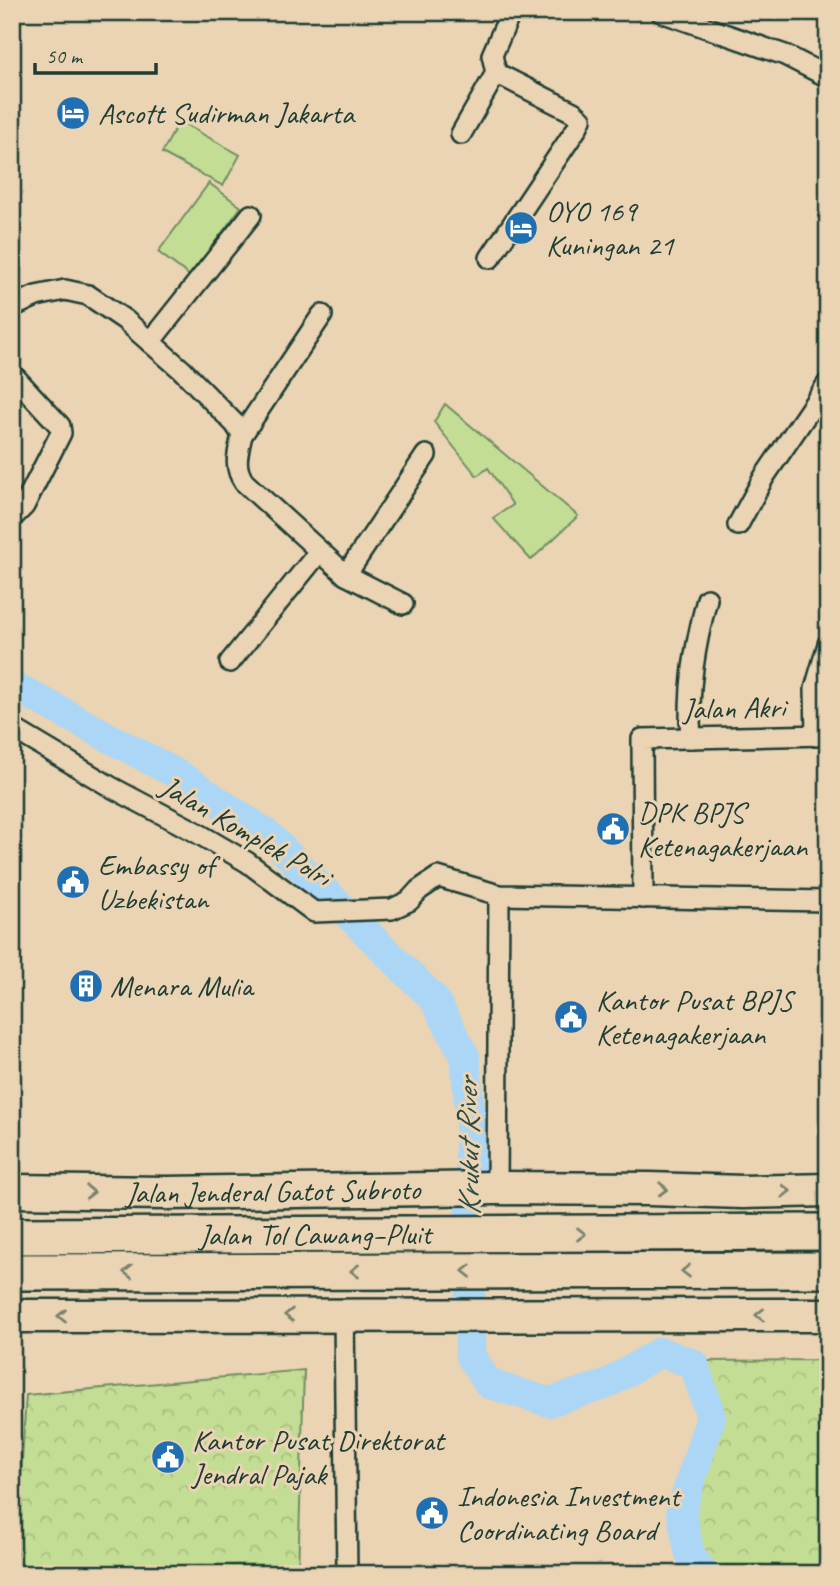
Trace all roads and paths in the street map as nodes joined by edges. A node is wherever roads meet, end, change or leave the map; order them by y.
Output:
1 (511, 12) edge
2 (661, 12) edge
3 (496, 73) junction
4 (828, 77) edge
5 (461, 134) dead end
6 (251, 215) dead end
7 (490, 258) dead end
8 (12, 307) edge
9 (322, 315) dead end
10 (150, 342) junction
11 (12, 374) edge
12 (828, 383) edge
13 (242, 435) junction
14 (426, 455) dead end
15 (12, 518) edge
16 (738, 525) dead end
17 (318, 552) junction
18 (346, 575) junction
19 (707, 599) dead end
20 (403, 604) dead end
21 (828, 644) edge
22 (230, 662) dead end
23 (12, 728) edge
24 (822, 736) edge
25 (691, 738) junction
26 (499, 895) junction
27 (643, 898) junction
28 (828, 901) edge
29 (488, 1189) junction
30 (828, 1190) edge
31 (12, 1191) edge
32 (828, 1232) edge
33 (15, 1236) edge
34 (828, 1270) edge
35 (12, 1272) edge
36 (344, 1315) junction
37 (828, 1315) edge
38 (12, 1317) edge
39 (346, 1574) edge

1 - 3 street
2 - 4 street
3 - 5 street
3 - 7 street
6 - 10 street
8 - 10 street
9 - 13 street
10 - 13 street
11 - 15 street
12 - 16 street
13 - 17 street
14 - 18 street
17 - 18 street
17 - 22 street
18 - 20 street
19 - 25 street
21 - 24 street
23 - 26 street, Jalan Komplek Polri
24 - 25 street, Jalan Akri
25 - 27 street, Jalan Akri
26 - 27 street, Jalan Komplek Polri
26 - 29 street
27 - 28 street, Jalan Komplek Polri
29 -> 30 highway, Jalan Jenderal Gatot Subroto
31 -> 29 highway, Jalan Jenderal Gatot Subroto
33 -> 32 highway, Jalan Tol Cawang–Pluit
34 -> 35 highway, Jalan Tol Cawang–Pluit
37 -> 36 highway
36 -> 38 highway
36 - 39 street

